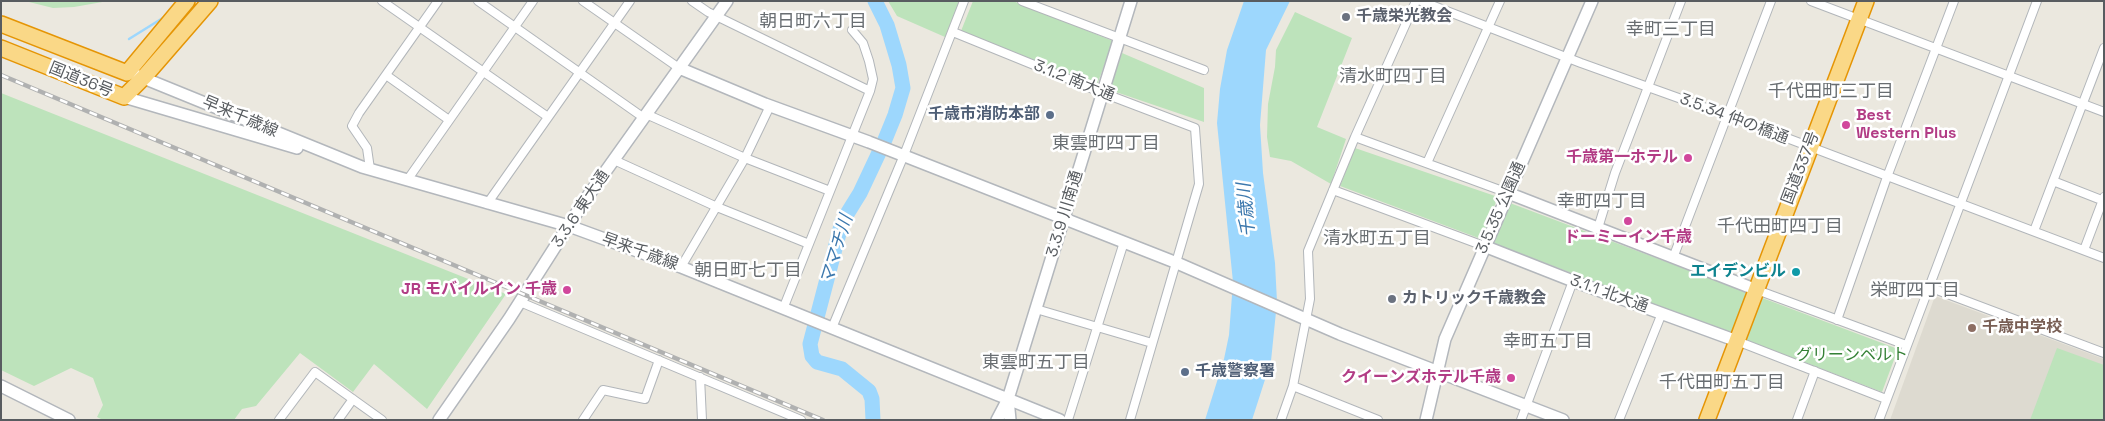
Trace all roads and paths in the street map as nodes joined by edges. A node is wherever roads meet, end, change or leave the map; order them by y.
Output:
1 (187, 1) edge
2 (210, 1) edge
3 (382, 1) edge
4 (438, 1) edge
5 (478, 1) edge
6 (533, 1) edge
7 (583, 1) edge
8 (630, 1) edge
9 (692, 1) edge
10 (728, 1) edge
11 (964, 1) edge
12 (1022, 1) edge
13 (1131, 1) edge
14 (1416, 1) edge
15 (1421, 1) edge
16 (1500, 1) edge
17 (1592, 1) edge
18 (1681, 1) edge
19 (1771, 1) edge
20 (1810, 1) edge
21 (1866, 1) edge
22 (1954, 1) edge
23 (2036, 1) edge
24 (717, 16) junction
25 (1859, 20) junction
26 (615, 23) junction
27 (1, 24) edge
28 (420, 27) junction
29 (1489, 27) junction
30 (515, 28) junction
31 (852, 30) dead end
32 (953, 32) junction
33 (1120, 40) junction
34 (1, 48) edge
35 (2104, 48) edge
36 (1935, 50) junction
37 (1566, 58) junction
38 (679, 68) junction
39 (1204, 70) dead end
40 (483, 72) junction
41 (580, 72) junction
42 (127, 73) junction
43 (386, 75) junction
44 (2007, 76) junction
45 (144, 77) junction
46 (1648, 87) junction
47 (870, 92) junction
48 (1103, 93) junction
49 (124, 97) junction
50 (2082, 104) junction
51 (770, 106) junction
52 (2104, 112) edge
53 (1726, 115) junction
54 (645, 116) junction
55 (548, 117) junction
56 (449, 120) junction
57 (852, 135) junction
58 (1355, 136) junction
59 (1809, 148) junction
60 (904, 155) junction
61 (745, 158) junction
62 (614, 160) junction
63 (352, 163) junction
64 (1427, 163) junction
65 (370, 169) junction
66 (1887, 177) junction
67 (408, 179) junction
68 (2053, 181) junction
69 (1333, 190) junction
70 (830, 191) junction
71 (1508, 193) junction
72 (2103, 199) edge
73 (487, 204) junction
74 (1960, 204) junction
75 (717, 207) junction
76 (1063, 218) junction
77 (569, 226) junction
78 (1598, 228) junction
79 (2034, 231) junction
80 (1124, 242) junction
81 (809, 244) junction
82 (1484, 246) junction
83 (2084, 250) junction
84 (1673, 258) junction
85 (2104, 258) edge
86 (1177, 263) junction
87 (681, 267) junction
88 (1573, 281) junction
89 (1929, 287) junction
90 (1757, 290) junction
91 (520, 302) junction
92 (783, 309) junction
93 (1036, 309) junction
94 (1662, 312) junction
95 (1305, 319) junction
96 (1836, 320) junction
97 (830, 327) junction
98 (1098, 327) junction
99 (1737, 341) junction
100 (1152, 343) junction
101 (1906, 345) junction
102 (2104, 353) edge
103 (659, 360) junction
104 (1438, 370) junction
105 (1815, 371) junction
106 (700, 377) junction
107 (1, 386) edge
108 (1293, 386) junction
109 (353, 399) junction
110 (1008, 399) junction
111 (1886, 399) junction
112 (1526, 406) junction
113 (69, 420) edge
114 (279, 420) edge
115 (338, 420) edge
116 (382, 420) edge
117 (439, 420) edge
118 (583, 420) edge
119 (702, 420) edge
120 (801, 420) edge
121 (997, 420) edge
122 (1010, 420) edge
123 (1060, 420) edge
124 (1068, 420) edge
125 (1130, 420) edge
126 (1281, 420) edge
127 (1378, 420) edge
128 (1426, 420) edge
129 (1521, 420) edge
130 (1563, 420) edge
131 (1618, 420) edge
132 (1707, 420) edge
133 (1797, 420) edge
134 (1879, 420) edge

1 - 42 highway, 国道36号
2 - 45 highway, 国道36号
3 - 28 street
4 - 28 street
5 - 30 street
6 - 30 street
7 - 26 street
8 - 26 street
9 - 24 street
10 - 24 street, 3.3.6 東大通
11 - 32 street
12 - 33 street
13 - 33 street, 3.3.9 川南通
14 - 58 street
15 - 29 street, 3.5.34 仲の橋通
16 - 29 street
17 - 37 street, 3.5.35 公園通
18 - 46 street
19 - 53 street
20 - 25 street
21 - 25 highway, 国道337号
22 - 36 street
23 - 44 street
24 - 38 street, 3.3.6 東大通
24 - 47 street
25 - 36 street
25 - 59 highway, 国道337号
26 - 38 street
26 - 41 street
27 - 42 highway, 国道36号
28 - 40 street
28 - 43 street
29 - 37 street, 3.5.34 仲の橋通
29 - 64 street
30 - 40 street
30 - 41 street
31 - 47 street
32 - 48 street, 3.1.2 南大通
32 - 60 street
33 - 39 street
33 - 48 street, 3.3.9 川南通
34 - 49 highway, 国道36号
35 - 50 street
36 - 44 street
36 - 66 street
37 - 46 street, 3.5.34 仲の橋通
37 - 71 street, 3.5.35 公園通
38 - 51 street
38 - 54 street, 3.3.6 東大通
40 - 55 street
40 - 56 street
41 - 54 street
41 - 55 street
42 - 45 street, 早来千歳線
42 - 49 highway
43 - 56 street
43 - 65 street
44 - 50 street
44 - 74 street
45 - 49 highway, 国道36号
45 - 63 street, 早来千歳線
46 - 53 street, 3.5.34 仲の橋通
46 - 78 street
47 - 57 street
48 - 76 street, 3.3.9 川南通
48 - 86 street, 3.1.2 南大通
49 - 63 street, 早来千歳線
50 - 52 street
50 - 68 street
51 - 57 street
51 - 61 street
53 - 59 street, 3.5.34 仲の橋通
53 - 84 street
54 - 61 street
54 - 62 street, 3.3.6 東大通
55 - 73 street
56 - 67 street
57 - 60 street
57 - 70 street
58 - 64 street
58 - 69 street
59 - 66 street, 3.5.34 仲の橋通
59 - 90 highway, 国道337号
60 - 76 street
60 - 97 street
61 - 70 street
61 - 75 street
62 - 75 street
62 - 77 street, 3.3.6 東大通
63 - 65 street, 早来千歳線
64 - 71 street
65 - 67 street, 早来千歳線
66 - 74 street, 3.5.34 仲の橋通
66 - 96 street
67 - 73 street, 早来千歳線
68 - 72 street
68 - 79 street
69 - 82 street, 3.1.1 北大通
69 - 95 street
70 - 81 street
71 - 78 street
71 - 82 street, 3.5.35 公園通
72 - 83 street
73 - 77 street, 早来千歳線
74 - 79 street, 3.5.34 仲の橋通
74 - 89 street
75 - 81 street
75 - 87 street
76 - 80 street
76 - 93 street, 3.3.9 川南通
77 - 87 street, 早来千歳線
77 - 91 street, 3.3.6 東大通
78 - 84 street
79 - 83 street, 3.5.34 仲の橋通
80 - 86 street
80 - 98 street
81 - 92 street
82 - 88 street, 3.1.1 北大通
82 - 104 street, 3.5.35 公園通
83 - 85 street, 3.5.34 仲の橋通
84 - 90 street
86 - 95 street
86 - 100 street
87 - 92 street, 早来千歳線
88 - 94 street, 3.1.1 北大通
88 - 112 street
89 - 101 street
89 - 102 street
90 - 96 street
90 - 99 highway, 国道337号
91 - 103 street
91 - 117 street, 3.3.6 東大通
92 - 97 street, 早来千歳線
93 - 98 street
93 - 110 street, 3.3.9 川南通
94 - 99 street, 3.1.1 北大通
94 - 131 street
95 - 104 street
95 - 108 street
96 - 101 street
97 - 110 street, 早来千歳線
98 - 100 street
98 - 124 street
99 - 105 street, 3.1.1 北大通
99 - 132 highway, 国道337号
100 - 125 street
101 - 111 street
103 - 106 street
103 - 118 street
104 - 112 street
104 - 128 street, 3.5.35 公園通
105 - 111 street, 3.1.1 北大通
105 - 133 street
106 - 119 street
106 - 120 street
107 - 113 street
108 - 126 street
108 - 127 street
109 - 114 street
109 - 115 street
109 - 116 street
110 - 121 street
110 - 122 street
110 - 123 street, 早来千歳線
111 - 134 street
112 - 129 street
112 - 130 street

